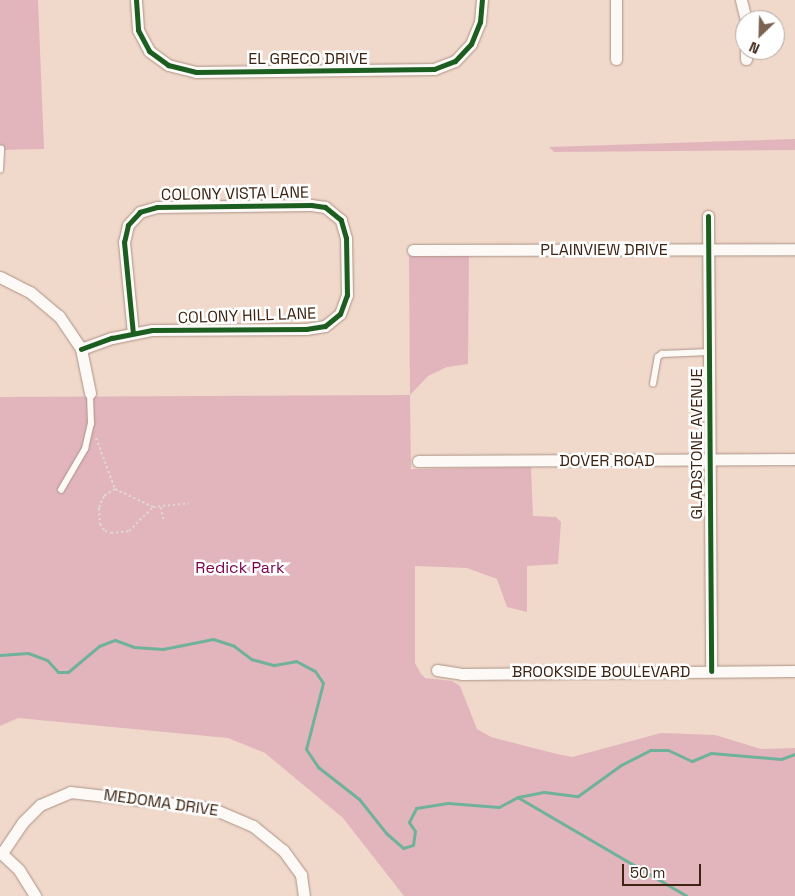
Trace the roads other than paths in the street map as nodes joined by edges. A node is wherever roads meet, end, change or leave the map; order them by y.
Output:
1 (136, 0) edge
2 (482, 0) edge
3 (616, 0) edge
4 (616, 59) dead end
5 (1, 149) edge
6 (0, 170) edge
7 (336, 215) joint
8 (708, 216) dead end
9 (795, 249) edge
10 (413, 250) dead end
11 (707, 250) junction
12 (0, 277) edge
13 (133, 333) junction
14 (81, 349) junction
15 (709, 352) junction
16 (653, 384) dead end
17 (90, 393) joint
18 (795, 459) edge
19 (418, 461) dead end
20 (710, 461) junction
21 (61, 490) dead end
22 (437, 670) dead end
23 (711, 671) junction
24 (795, 671) edge
25 (1, 853) edge
26 (35, 896) edge
27 (304, 896) edge

1 - 2 street, EL GRECO DRIVE
3 - 4 street
5 - 6 lane
7 - 13 street, COLONY HILL LANE
7 - 13 street, COLONY VISTA LANE
8 - 11 street, GLADSTONE AVENUE
9 - 11 street, PLAINVIEW DRIVE
10 - 11 street, PLAINVIEW DRIVE
11 - 15 street, GLADSTONE AVENUE
12 - 14 street
13 - 14 street, COLONY HILL LANE
14 - 17 street
15 - 16 lane
15 - 20 street, GLADSTONE AVENUE
17 - 21 lane
18 - 20 street, DOVER ROAD
19 - 20 street, DOVER ROAD
20 - 23 street, GLADSTONE AVENUE
22 - 23 street, BROOKSIDE BOULEVARD
23 - 24 street, BROOKSIDE BOULEVARD
25 - 26 street
25 - 27 street, MEDOMA DRIVE

